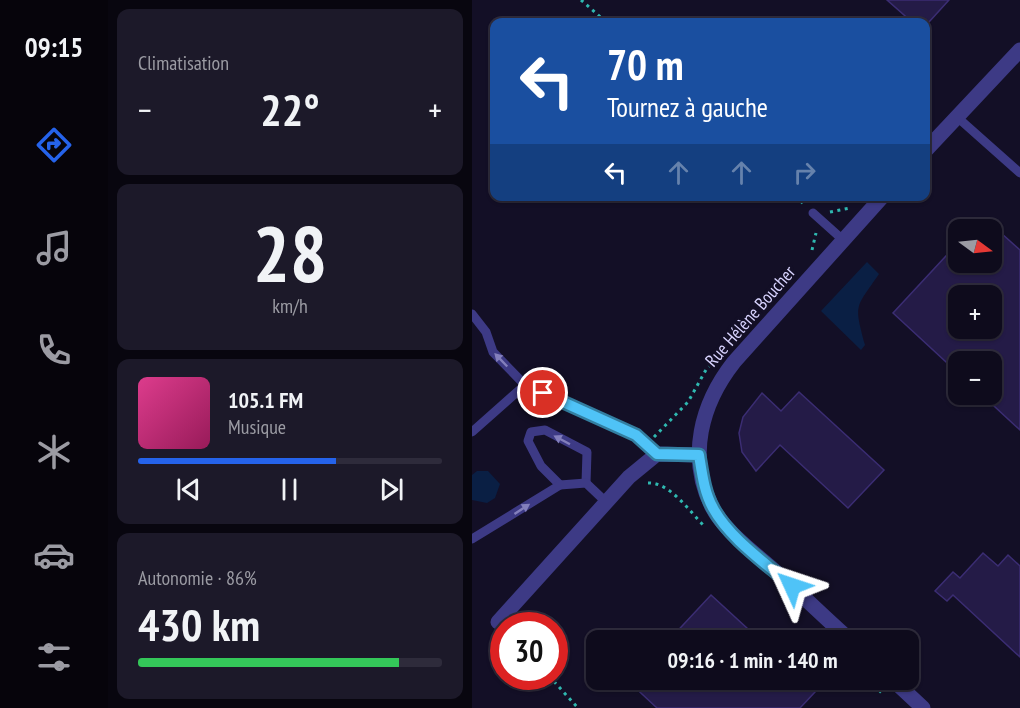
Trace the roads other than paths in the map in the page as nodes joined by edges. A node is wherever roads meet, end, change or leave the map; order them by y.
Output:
1 (1020, 50) edge
2 (957, 117) junction
3 (930, 146) edge
4 (1020, 172) edge
5 (878, 201) edge
6 (813, 213) dead end
7 (842, 239) junction
8 (472, 314) edge
9 (525, 385) junction
10 (472, 432) edge
11 (657, 454) junction
12 (699, 455) junction
13 (586, 483) junction
14 (560, 485) junction
15 (606, 502) junction
16 (472, 539) edge
17 (507, 612) edge
18 (839, 630) edge
19 (903, 690) edge
20 (924, 708) edge

1 - 2 street
2 - 3 street
2 - 4 lane
5 - 7 street, Rue Hélène Boucher
6 - 7 lane
7 - 12 street, Rue Hélène Boucher
9 -> 8 lane
9 - 10 lane
9 - 11 lane
11 - 12 street
11 - 15 street
12 - 18 street, Rue Hélène Boucher
13 - 14 lane
13 -> 14 lane
13 - 15 lane
16 -> 14 lane
15 - 17 street
19 - 20 street

